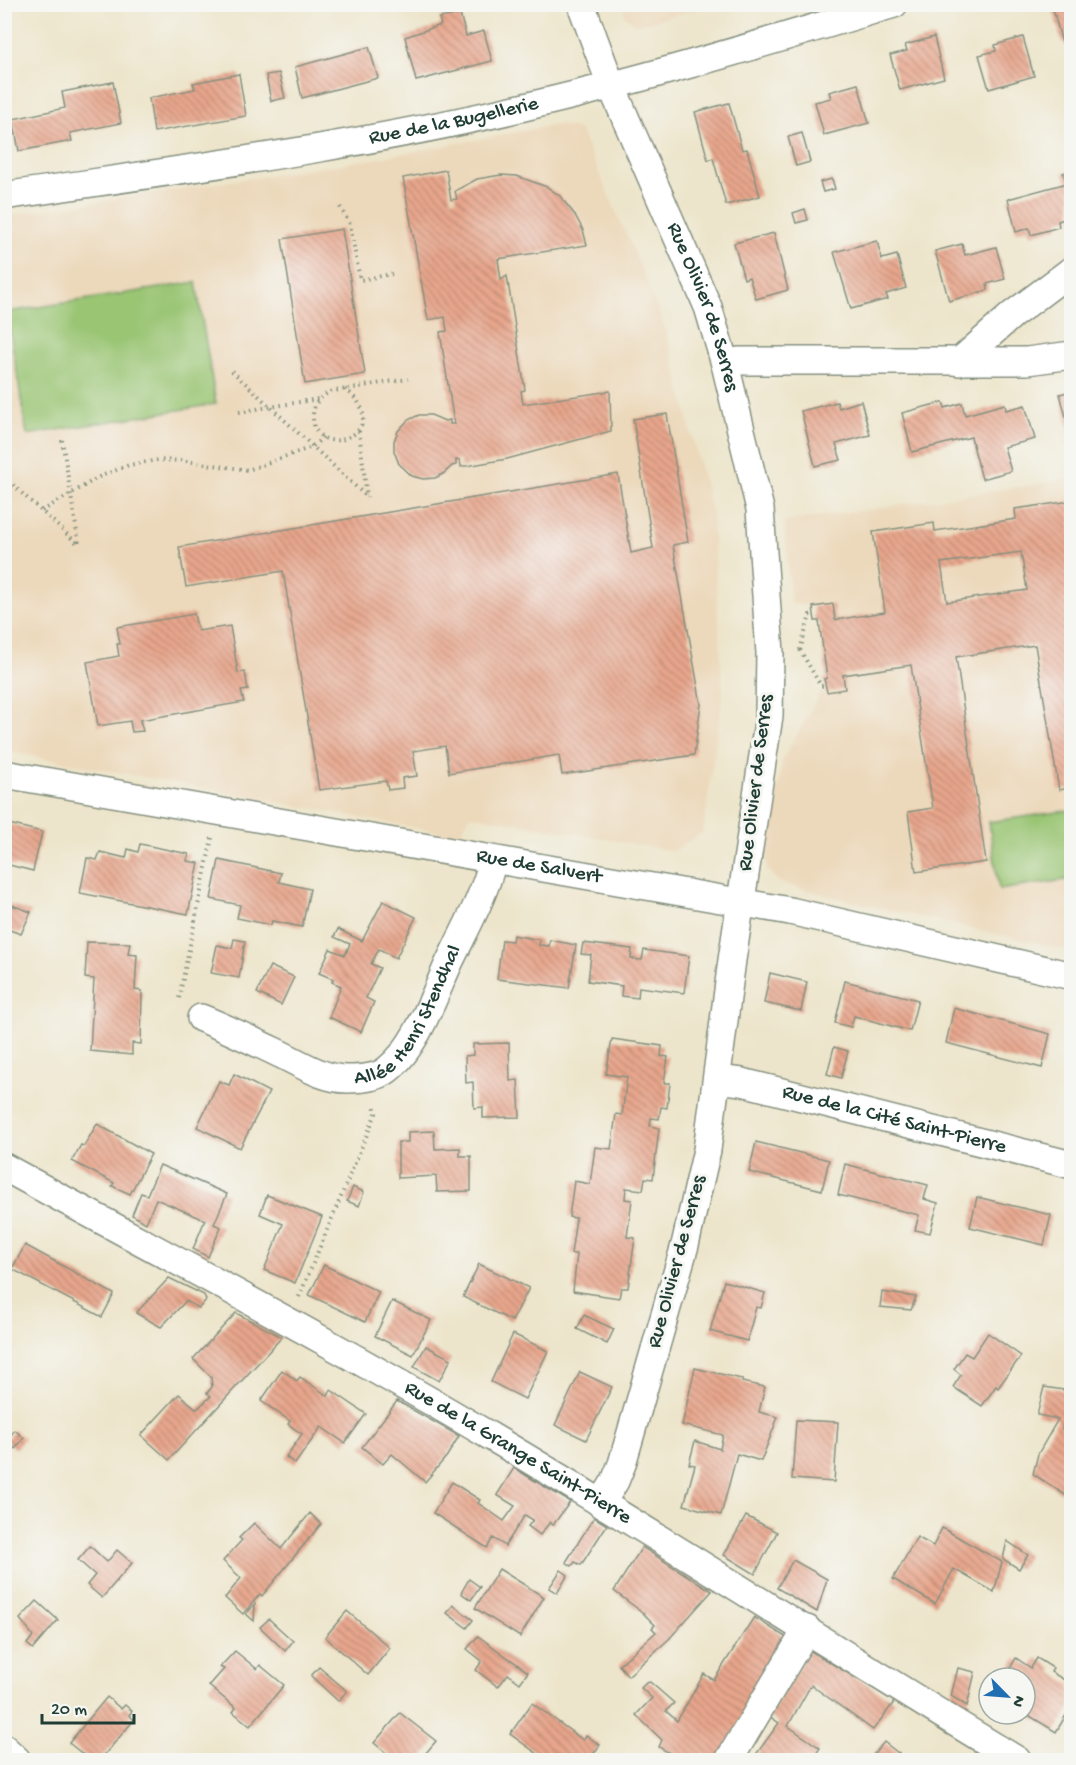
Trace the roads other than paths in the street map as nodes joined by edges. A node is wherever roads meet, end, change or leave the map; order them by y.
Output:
1 (580, 4) edge
2 (894, 4) edge
3 (611, 85) junction
4 (4, 196) edge
5 (1071, 270) edge
6 (1071, 355) edge
7 (958, 362) junction
8 (725, 364) junction
9 (4, 774) edge
10 (493, 860) junction
11 (740, 902) junction
12 (1071, 976) edge
13 (201, 1018) road end
14 (717, 1079) junction
15 (1071, 1165) edge
16 (4, 1167) edge
17 (601, 1504) junction
18 (807, 1629) junction
19 (4, 1748) edge
20 (17, 1761) edge
21 (729, 1761) edge
22 (1017, 1761) edge

1 - 3 street, Rue Olivier de Serres
2 - 3 street, Rue de la Bugellerie
3 - 4 street, Rue de la Bugellerie
3 - 8 street, Rue Olivier de Serres
5 - 7 street
6 - 7 street
7 - 8 street
8 - 11 street, Rue Olivier de Serres
9 - 10 street, Rue de Salvert
10 - 11 street, Rue de Salvert
10 - 13 street, Allée Henri Stendhal
11 - 12 street, Rue de Salvert
11 - 14 street, Rue Olivier de Serres
14 - 15 street, Rue de la Cité Saint-Pierre
14 - 17 street, Rue Olivier de Serres
16 - 17 street, Rue de la Grange Saint-Pierre
17 - 18 street, Rue de la Grange Saint-Pierre
18 - 21 street
18 - 22 street, Rue de la Grange Saint-Pierre
19 - 20 street

